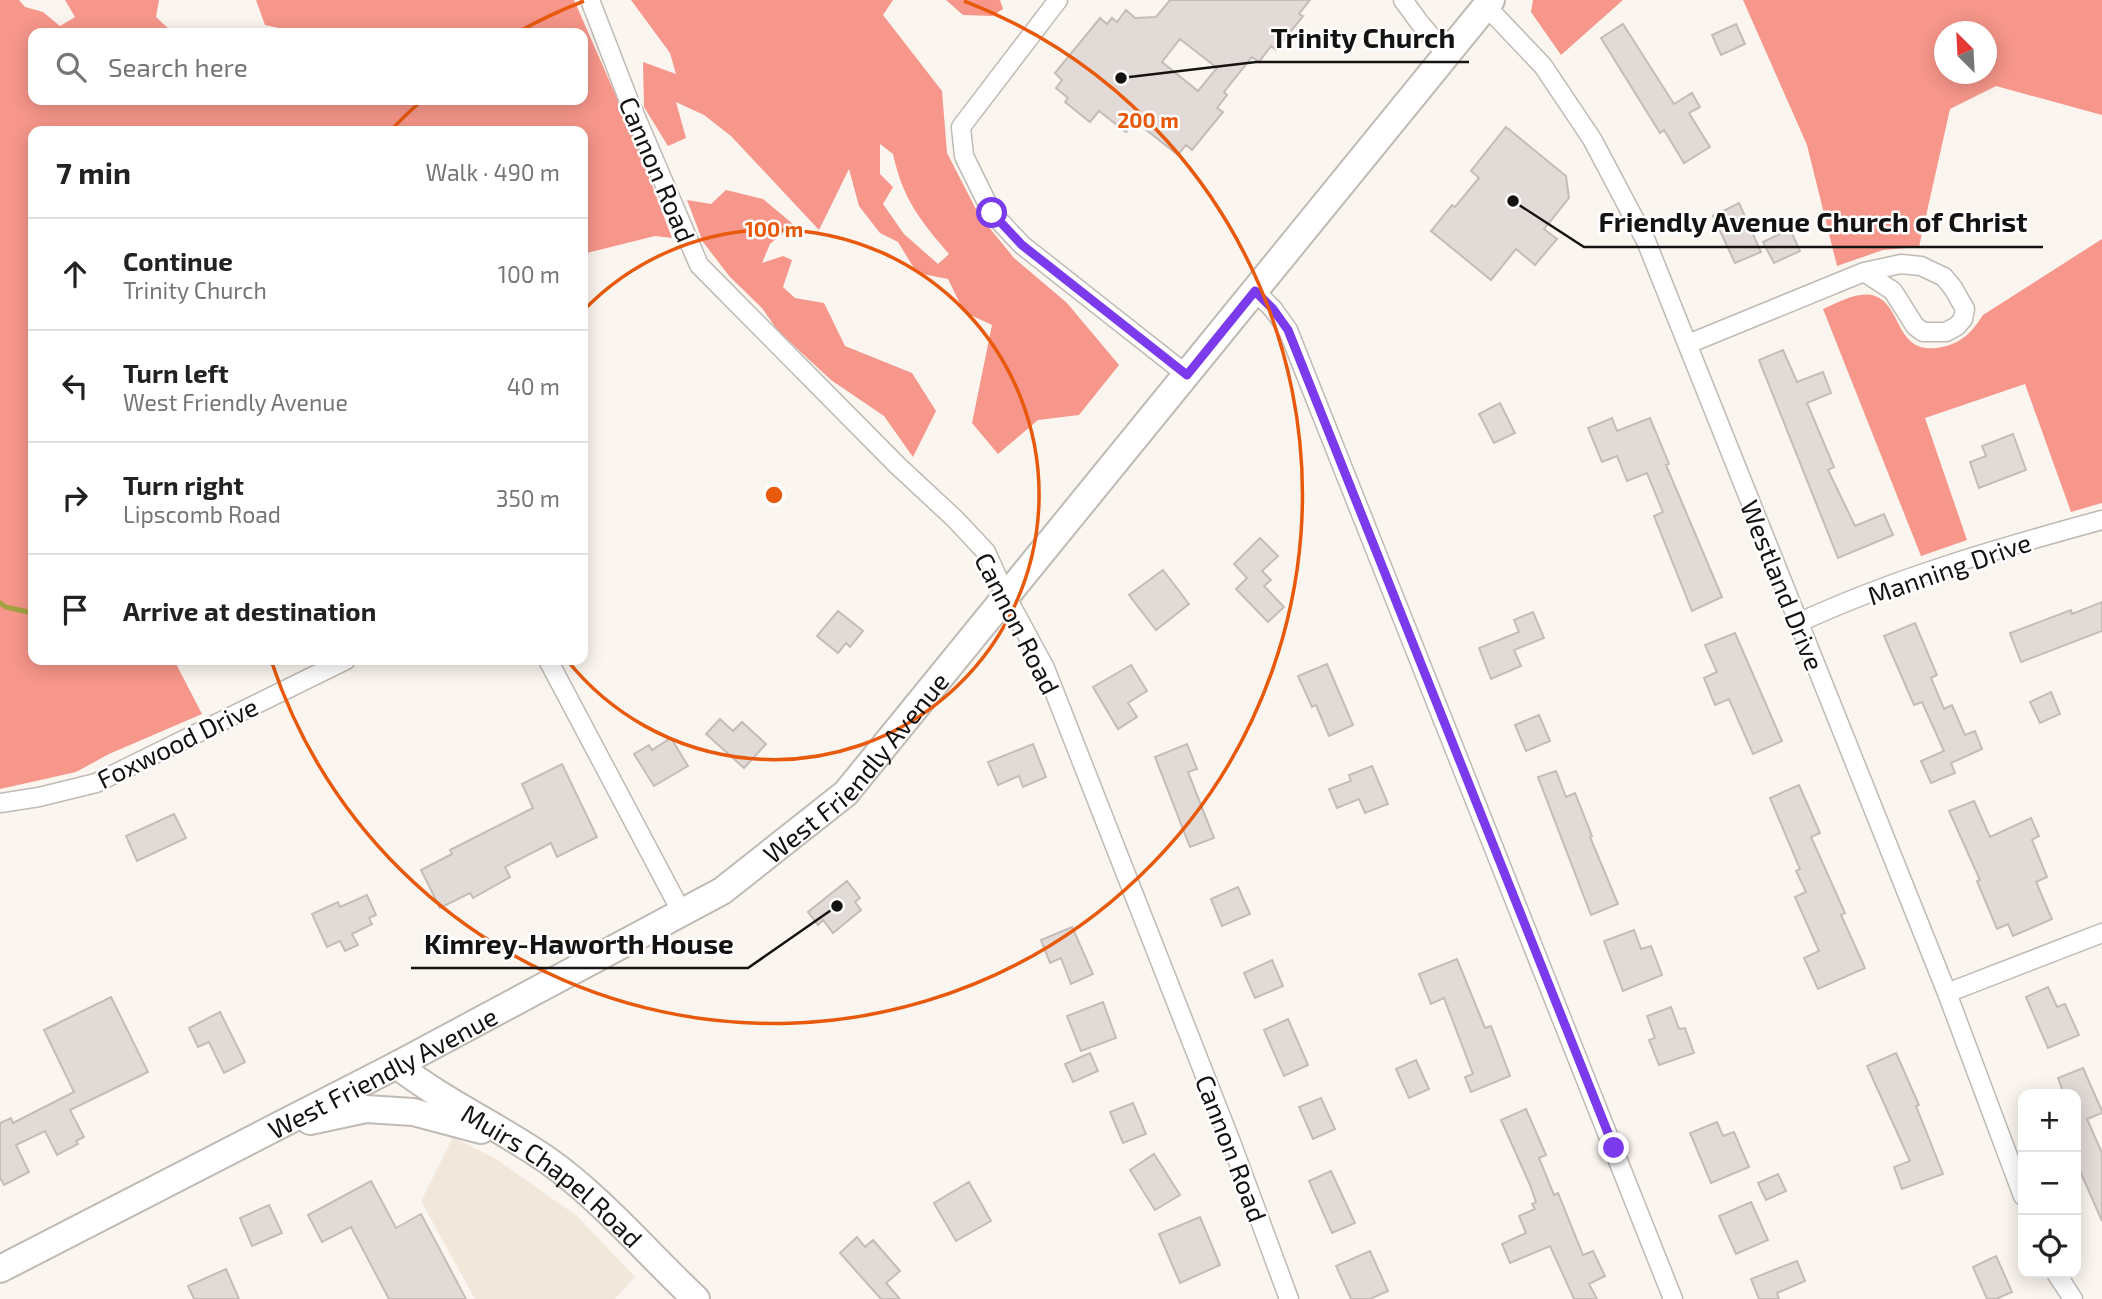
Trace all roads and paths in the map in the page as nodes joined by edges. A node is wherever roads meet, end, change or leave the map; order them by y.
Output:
1 (590, 0) edge
2 (1058, 0) edge
3 (1403, 0) edge
4 (1489, 3) edge
5 (1447, 55) junction
6 (1864, 272) junction
7 (1255, 291) junction
8 (1688, 344) junction
9 (1187, 375) junction
10 (2102, 520) edge
11 (1006, 596) junction
12 (1798, 623) junction
13 (336, 665) edge
14 (551, 665) edge
15 (0, 803) edge
16 (682, 913) junction
17 (2102, 933) edge
18 (1947, 993) junction
19 (397, 1065) junction
20 (274, 1129) junction
21 (512, 1138) junction
22 (2018, 1183) edge
23 (0, 1269) edge
24 (2059, 1278) edge
25 (696, 1299) edge
26 (1289, 1299) edge
27 (1673, 1299) edge
28 (2073, 1299) edge

1 - 11 street, Cannon Road
2 - 9 street
3 - 5 street
4 - 5 main road, West Friendly Avenue
4 - 8 street, Westland Drive
5 - 7 main road, West Friendly Avenue
6 - 6 street
6 - 8 street
7 - 9 main road, West Friendly Avenue
7 - 27 street
8 - 12 street, Westland Drive
9 - 11 main road, West Friendly Avenue
10 - 12 street, Manning Drive
11 - 16 main road, West Friendly Avenue
11 - 26 street, Cannon Road
12 - 18 street, Westland Drive
13 - 15 street, Foxwood Drive
14 - 16 street
16 - 19 main road, West Friendly Avenue
17 - 18 street
18 - 22 street, Westland Drive
19 - 20 main road, West Friendly Avenue
19 - 21 main road, Muirs Chapel Road
20 - 21 main road
20 - 23 main road, West Friendly Avenue
21 - 25 main road, Muirs Chapel Road
24 - 28 street

